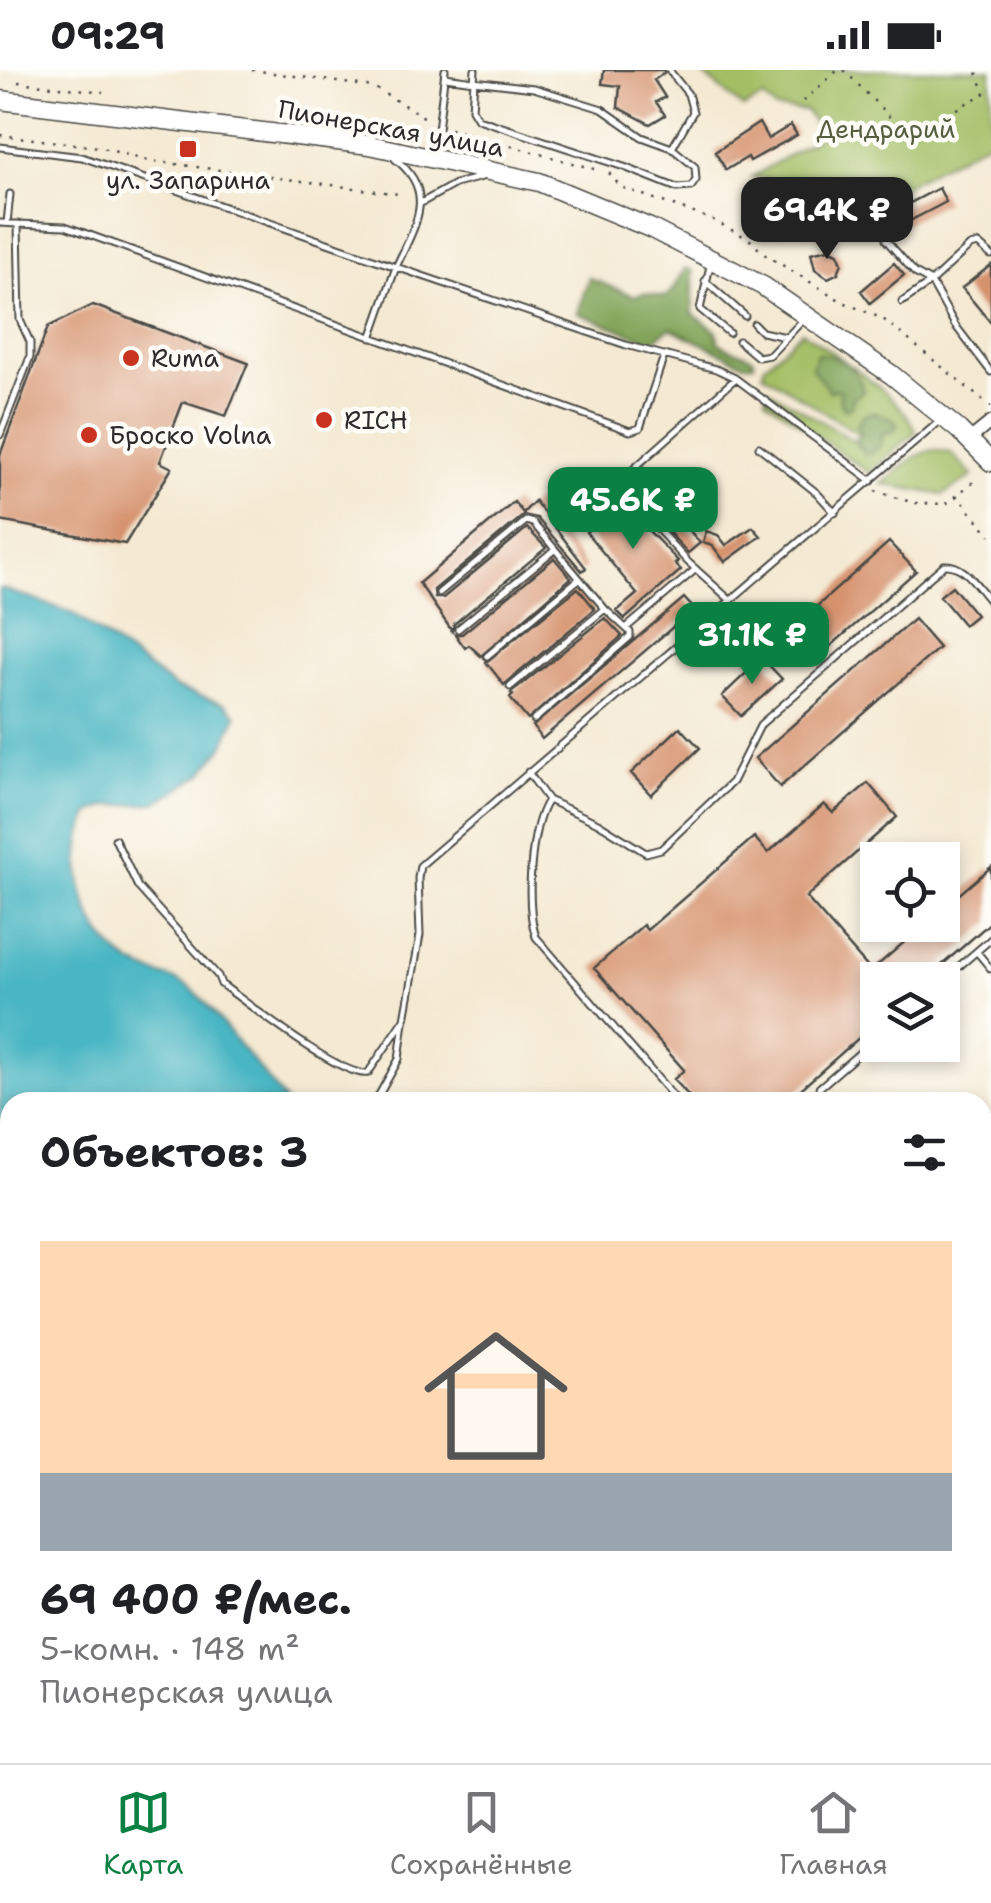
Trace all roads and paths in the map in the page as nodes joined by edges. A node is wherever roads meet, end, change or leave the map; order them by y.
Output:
1 (476, 70) edge
2 (669, 70) edge
3 (841, 70) edge
4 (976, 70) edge
5 (445, 74) edge
6 (474, 80) junction
7 (18, 82) dead end
8 (991, 89) edge
9 (103, 92) dead end
10 (985, 93) junction
11 (0, 100) edge
12 (804, 101) dead end
13 (0, 135) edge
14 (370, 145) junction
15 (0, 146) edge
16 (672, 148) junction
17 (435, 157) junction
18 (514, 175) junction
19 (10, 194) dead end
20 (399, 194) dead end
21 (422, 203) junction
22 (4, 223) edge
23 (18, 224) junction
24 (886, 240) dead end
25 (991, 254) edge
26 (713, 258) junction
27 (396, 267) junction
28 (706, 281) junction
29 (931, 282) junction
30 (902, 302) dead end
31 (808, 315) junction
32 (745, 316) dead end
33 (754, 324) dead end
34 (730, 333) dead end
35 (370, 338) junction
36 (786, 338) junction
37 (739, 341) dead end
38 (664, 356) junction
39 (991, 372) edge
40 (735, 378) junction
41 (944, 417) junction
42 (991, 422) edge
43 (0, 435) edge
44 (970, 439) junction
45 (759, 447) dead end
46 (991, 462) edge
47 (978, 478) dead end
48 (872, 482) junction
49 (865, 488) junction
50 (956, 496) junction
51 (836, 513) junction
52 (991, 535) edge
53 (554, 550) junction
54 (696, 568) junction
55 (580, 579) junction
56 (439, 594) dead end
57 (730, 599) junction
58 (991, 602) edge
59 (605, 609) junction
60 (626, 628) junction
61 (458, 629) dead end
62 (487, 656) dead end
63 (510, 687) dead end
64 (534, 720) dead end
65 (528, 772) junction
66 (548, 800) junction
67 (115, 839) dead end
68 (991, 939) edge
69 (977, 952) junction
70 (960, 966) edge
71 (991, 969) edge
72 (405, 1019) junction
73 (860, 1053) edge
74 (819, 1088) dead end
75 (380, 1092) edge
76 (669, 1092) edge

1 - 6 lane
2 - 16 lane
3 - 10 path
3 - 12 path
4 - 10 path
5 - 6 lane
5 - 17 lane
6 - 16 lane
6 - 16 lane
7 - 9 path
8 - 10 path
11 - 14 main road, Пионерская улица
13 - 20 path
14 - 17 main road, Пионерская улица
14 - 21 lane
15 - 27 lane
17 - 18 main road, Пионерская улица
18 - 21 lane
18 - 26 main road, Пионерская улица
19 - 22 lane
21 - 27 lane
22 - 23 lane
23 - 35 lane
23 - 43 lane
24 - 29 lane
25 - 29 lane
26 - 28 lane
26 - 31 main road, Пионерская улица
27 - 35 lane
27 - 38 lane
28 - 32 lane
28 - 34 lane
29 - 30 lane
29 - 39 lane
31 - 36 lane
31 - 41 main road, Пионерская улица
33 - 36 lane
35 - 38 lane
36 - 37 lane
38 - 40 lane
40 - 48 lane
40 - 54 lane
41 - 44 main road, Пионерская улица
41 - 48 lane
42 - 44 street
44 - 46 main road, Пионерская улица
45 - 51 lane
47 - 50 path
48 - 49 lane
49 - 50 path
49 - 51 lane
50 - 52 path
51 - 57 lane
53 - 55 lane
53 - 56 lane
53 - 61 lane
54 - 57 lane
54 - 60 lane
55 - 59 lane
55 - 62 lane
57 - 65 lane
58 - 66 lane
59 - 60 lane
59 - 63 lane
60 - 64 lane
65 - 66 lane
65 - 72 lane
66 - 76 lane
67 - 72 lane
68 - 69 lane
69 - 70 lane
69 - 71 lane
72 - 75 lane
73 - 74 lane

